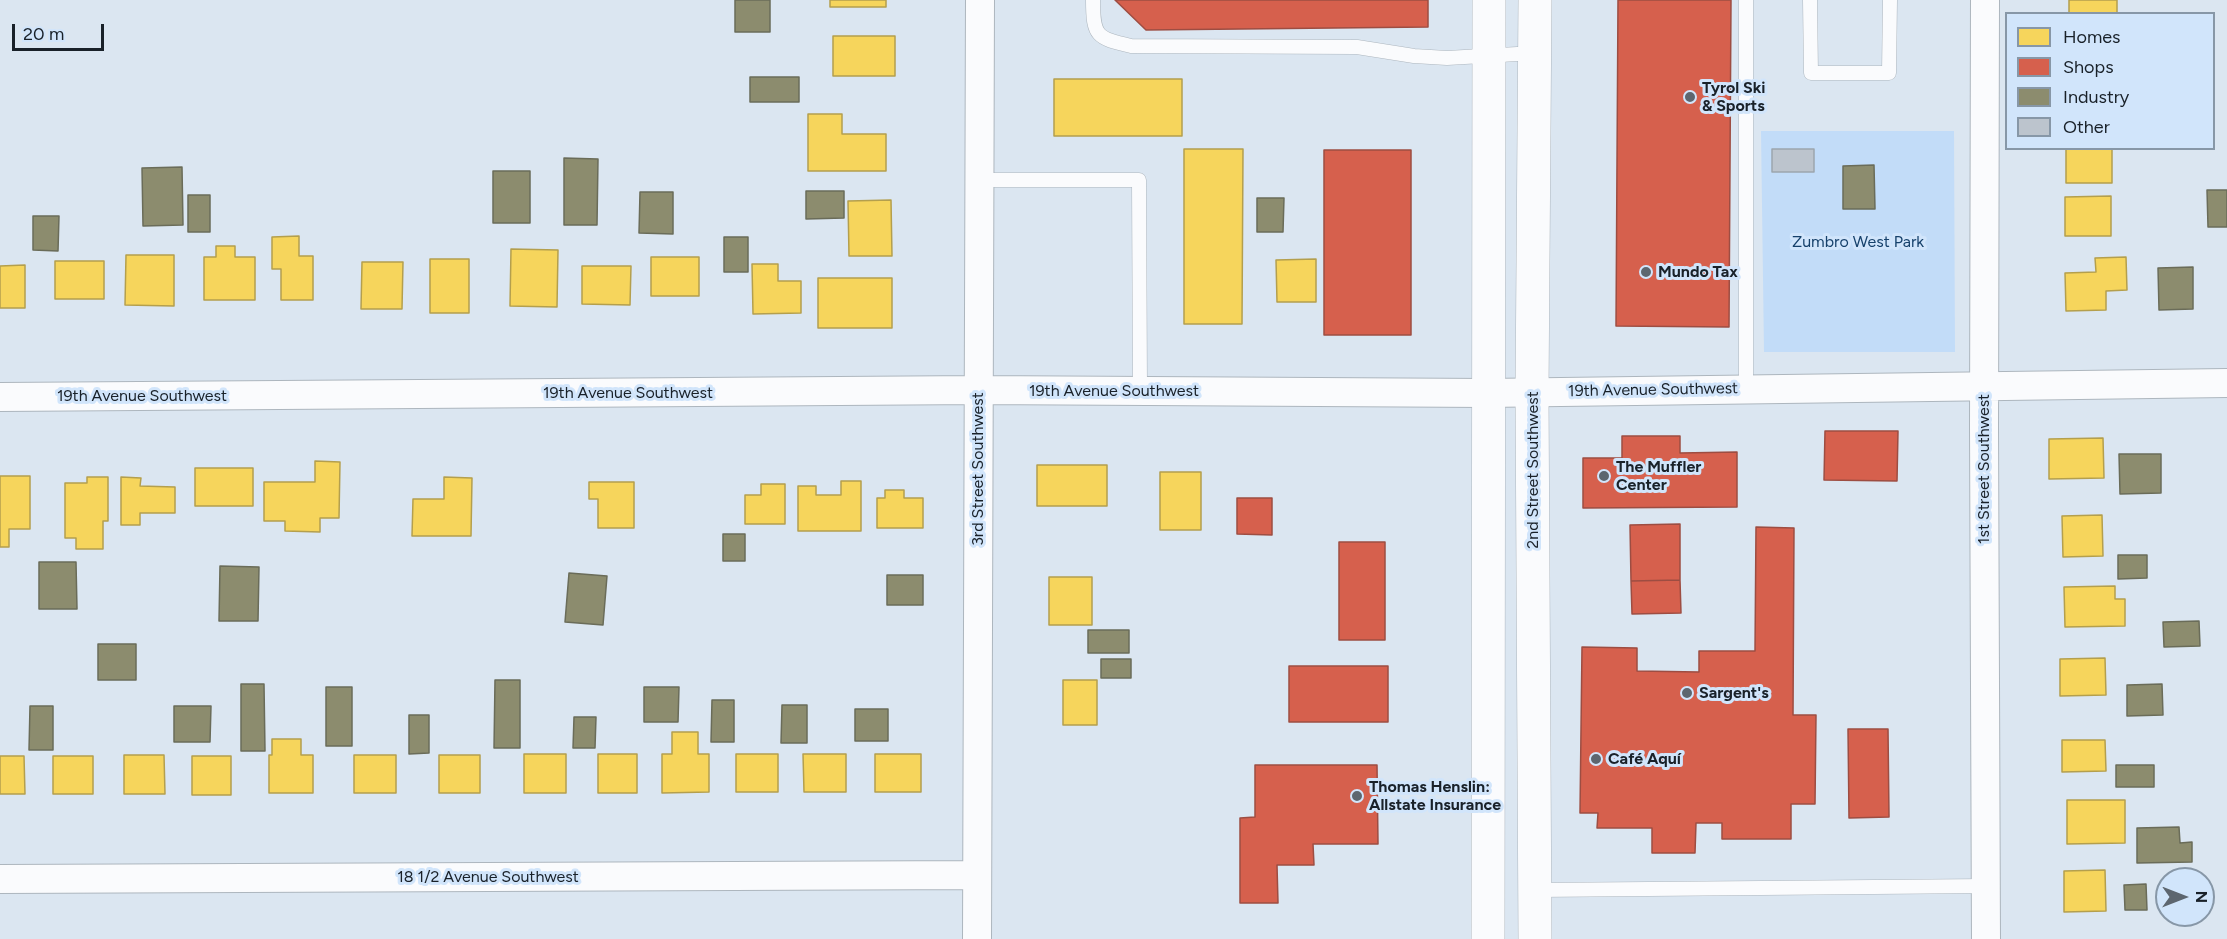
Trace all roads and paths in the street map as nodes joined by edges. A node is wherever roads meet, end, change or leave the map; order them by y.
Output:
1 (980, 0) edge
2 (1093, 0) edge
3 (1489, 0) edge
4 (1535, 0) edge
5 (1746, 0) edge
6 (1810, 0) edge
7 (1890, 0) edge
8 (1985, 0) edge
9 (1534, 54) junction
10 (1489, 56) junction
11 (979, 180) junction
12 (2227, 383) edge
13 (1984, 386) junction
14 (1746, 389) junction
15 (978, 390) junction
16 (1140, 391) junction
17 (1532, 392) junction
18 (1487, 393) junction
19 (0, 397) edge
20 (977, 876) junction
21 (0, 879) edge
22 (1986, 886) junction
23 (1536, 890) junction
24 (977, 939) edge
25 (1488, 939) edge
26 (1535, 939) edge
27 (1986, 939) edge

1 - 11 street, 3rd Street Southwest
2 - 10 lane
3 - 10 main road
4 - 9 main road, 2nd Street Southwest
5 - 14 lane
6 - 7 lane
8 - 13 street, 1st Street Southwest
9 - 10 lane
9 - 17 main road, 2nd Street Southwest
10 - 18 main road
11 - 15 street, 3rd Street Southwest
11 - 16 lane
12 - 13 street, 19th Avenue Southwest
13 - 14 street, 19th Avenue Southwest
13 - 22 street, 1st Street Southwest
14 - 17 street, 19th Avenue Southwest
15 - 16 street, 19th Avenue Southwest
15 - 19 street, 19th Avenue Southwest
15 - 20 street, 3rd Street Southwest
16 - 18 street, 19th Avenue Southwest
17 - 18 street, 19th Avenue Southwest
17 - 23 main road, 2nd Street Southwest
18 - 25 main road
20 - 21 street, 18 1/2 Avenue Southwest
20 - 24 street, 3rd Street Southwest
22 - 23 lane
22 - 27 street, 1st Street Southwest
23 - 26 main road, 2nd Street Southwest

